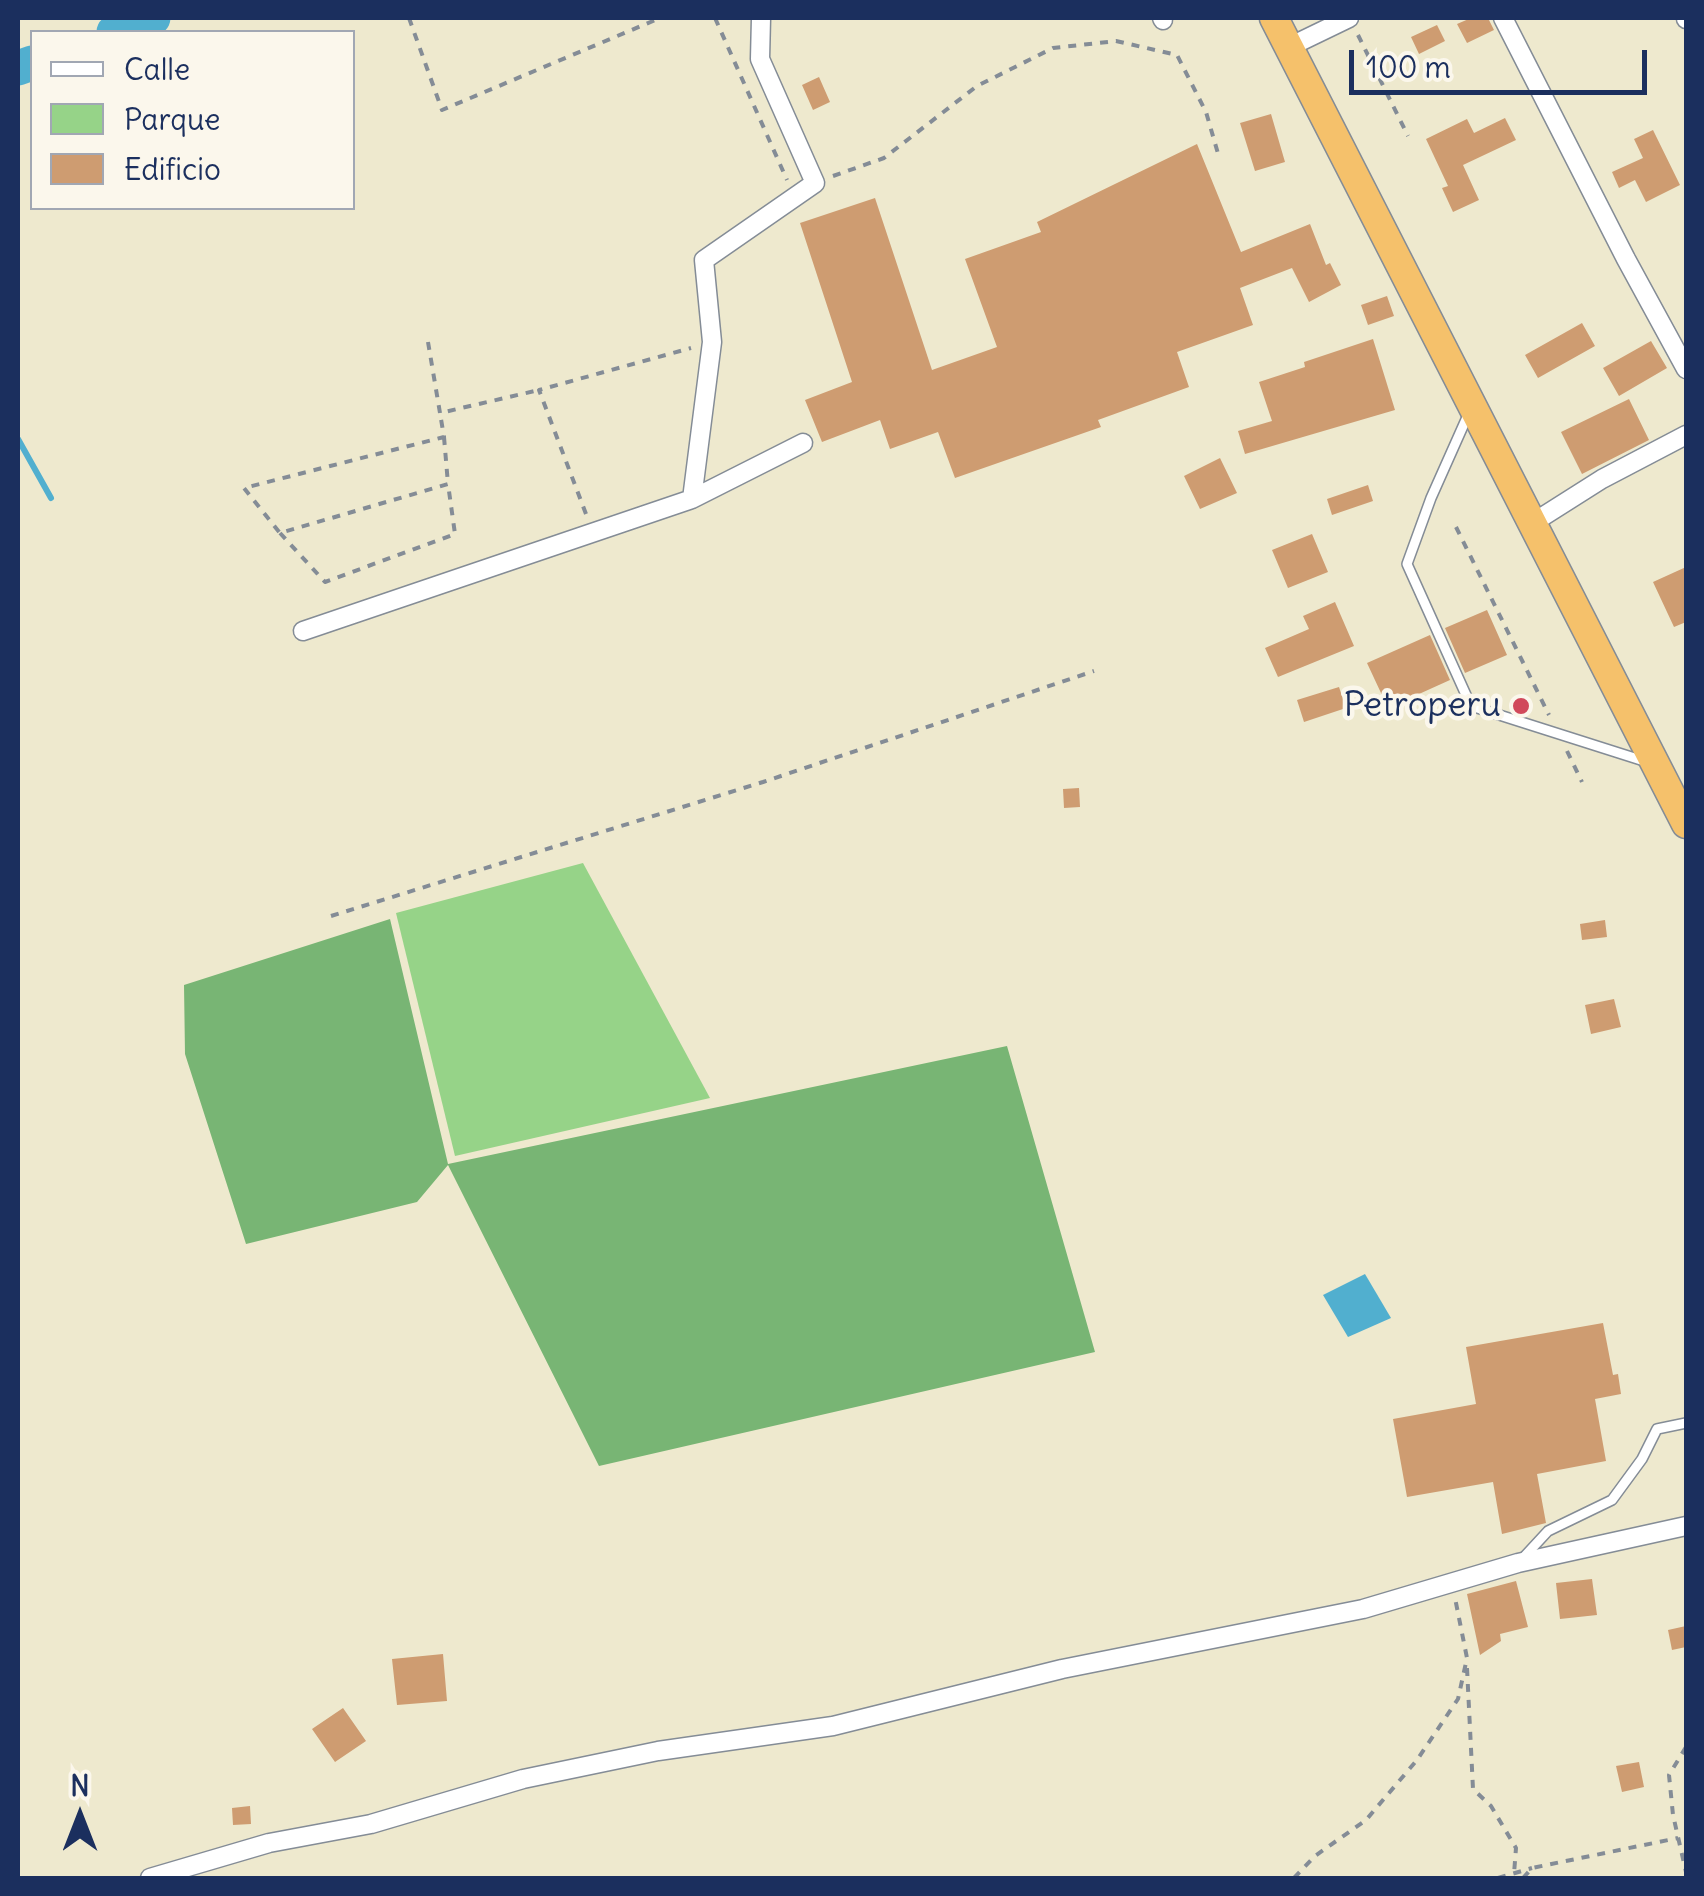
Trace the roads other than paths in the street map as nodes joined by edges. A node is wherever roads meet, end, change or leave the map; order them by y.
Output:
1 (760, 18) edge
2 (1274, 18) edge
3 (1504, 18) edge
4 (1353, 26) edge
5 (1289, 46) junction
6 (1686, 370) edge
7 (1472, 408) junction
8 (1686, 435) edge
9 (803, 443) dead end
10 (692, 499) junction
11 (1531, 524) junction
12 (302, 631) dead end
13 (1656, 764) junction
14 (1686, 824) edge
15 (1686, 1423) edge
16 (1686, 1526) edge
17 (1518, 1563) junction
18 (179, 1874) edge
19 (150, 1878) edge

1 - 10 street
2 - 5 highway
3 - 6 street
4 - 5 street
5 - 7 highway
7 - 11 highway
7 - 13 lane
8 - 11 street
9 - 10 street
10 - 12 street
11 - 13 highway
13 - 14 highway
15 - 17 lane
16 - 17 street
17 - 18 street
18 - 19 street

